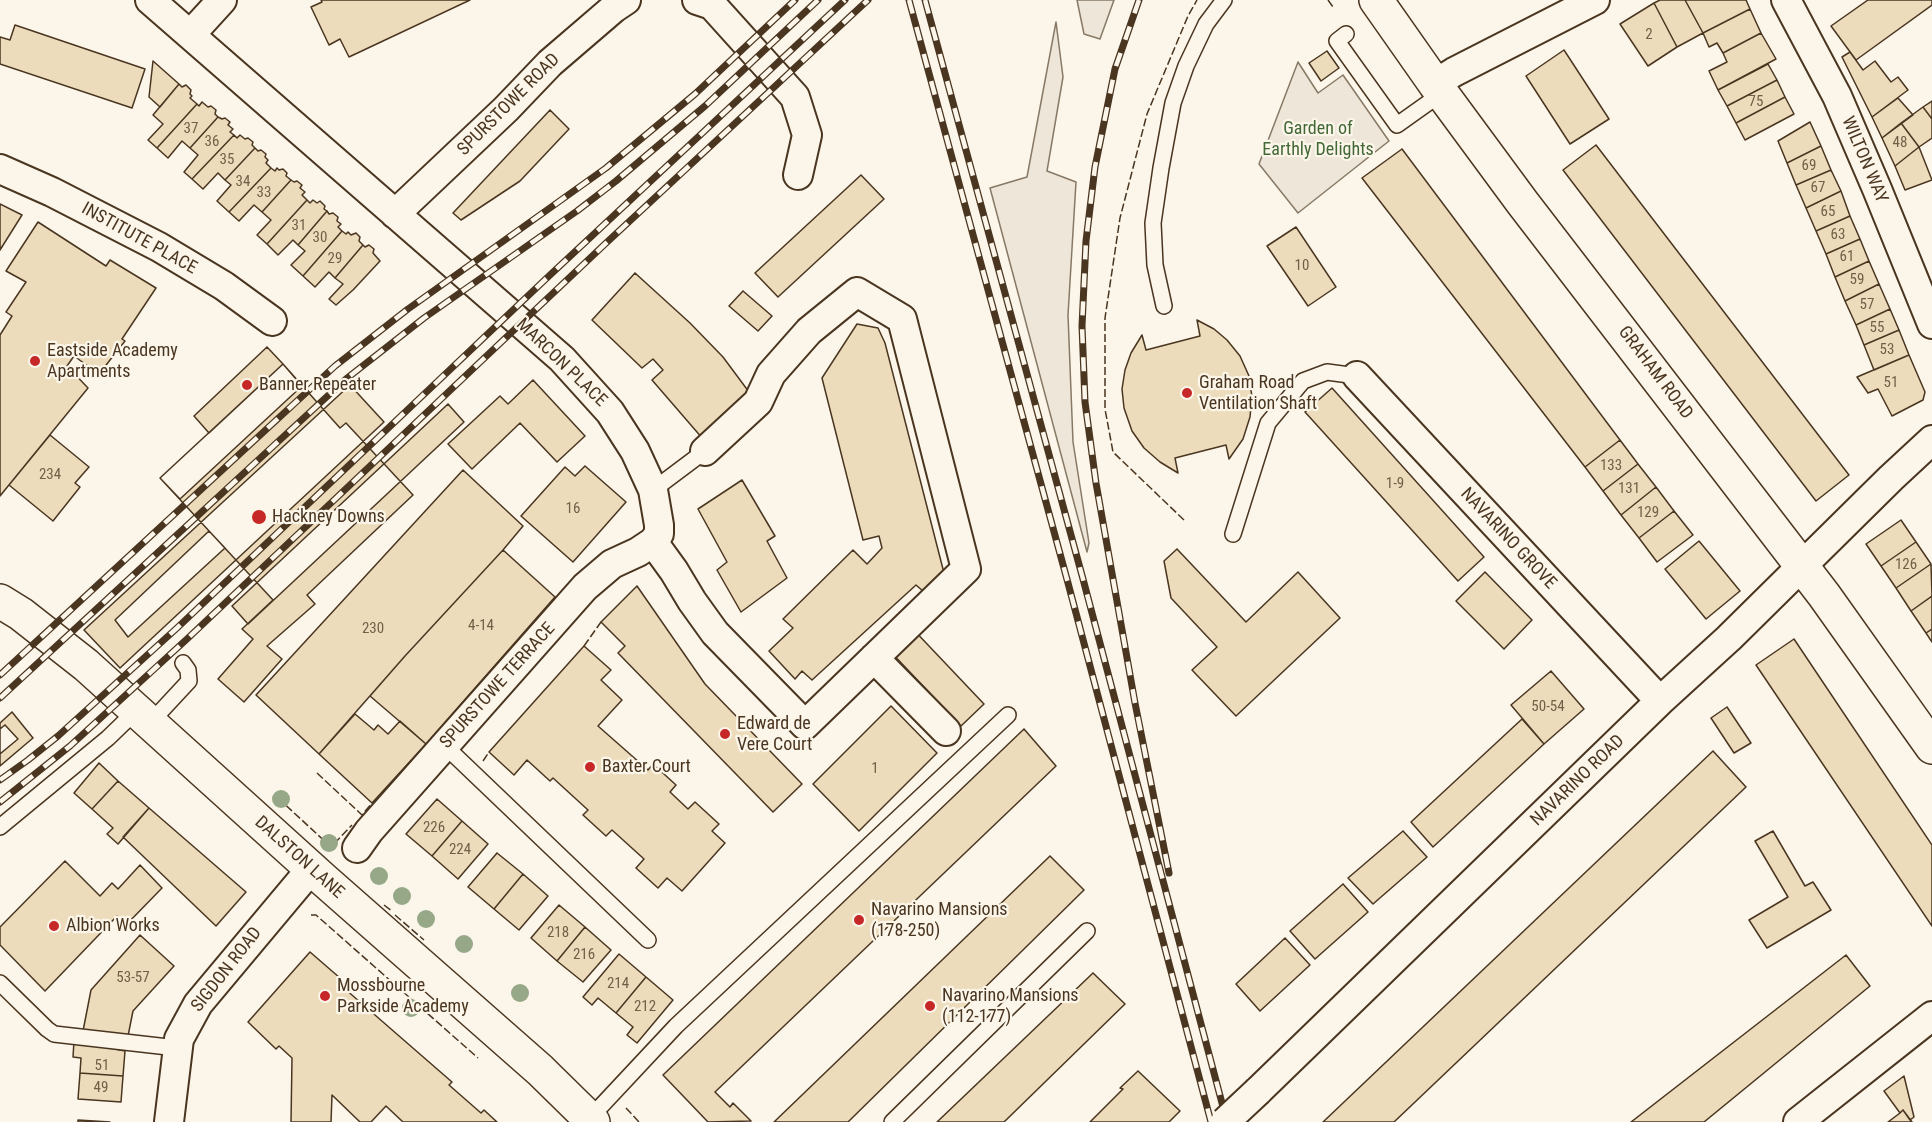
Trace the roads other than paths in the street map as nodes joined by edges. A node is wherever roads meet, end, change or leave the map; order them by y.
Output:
1 (150, 0) edge
2 (222, 0) edge
3 (626, 0) edge
4 (698, 0) edge
5 (1224, 0) edge
6 (1376, 0) edge
7 (1594, 0) edge
8 (1786, 0) edge
9 (191, 34) junction
10 (1346, 34) dead end
11 (1438, 89) junction
12 (0, 170) edge
13 (798, 175) dead end
14 (396, 214) junction
15 (1164, 306) dead end
16 (272, 321) dead end
17 (1932, 324) edge
18 (1358, 376) joint
19 (1932, 440) edge
20 (705, 451) joint
21 (653, 490) junction
22 (1233, 534) dead end
23 (652, 542) junction
24 (1802, 567) junction
25 (0, 601) edge
26 (874, 658) junction
27 (183, 663) dead end
28 (1660, 701) junction
29 (1008, 715) dead end
30 (143, 717) junction
31 (946, 731) dead end
32 (445, 746) junction
33 (1932, 747) edge
34 (0, 827) edge
35 (357, 848) dead end
36 (311, 869) junction
37 (1087, 931) dead end
38 (648, 940) dead end
39 (0, 983) edge
40 (1932, 1016) edge
41 (177, 1048) junction
42 (591, 1120) edge
43 (169, 1122) edge
44 (892, 1122) edge
45 (1225, 1122) edge
46 (1798, 1122) edge

1 - 9 street, MARCON PLACE
2 - 9 street
3 - 14 street, SPURSTOWE ROAD
4 - 13 street
5 - 15 lane
6 - 11 main road, GRAHAM ROAD
7 - 11 street
8 - 17 street, WILTON WAY
9 - 14 street, MARCON PLACE
10 - 11 lane
11 - 24 main road, GRAHAM ROAD
12 - 16 street, INSTITUTE PLACE
14 - 21 street, MARCON PLACE
18 - 22 lane
18 - 28 street, NAVARINO GROVE
19 - 24 street, NAVARINO ROAD
20 - 21 lane
20 - 26 street
21 - 23 street, MARCON PLACE
23 - 26 street
23 - 32 street, SPURSTOWE TERRACE
24 - 28 street, NAVARINO ROAD
24 - 33 main road, GRAHAM ROAD
25 - 30 main road, DALSTON LANE
26 - 31 street
27 - 30 lane
28 - 45 street, NAVARINO ROAD, bridge
29 - 42 lane
30 - 34 lane
30 - 36 main road, DALSTON LANE
32 - 35 street, SPURSTOWE TERRACE
32 - 38 lane
36 - 41 street, SIGDON ROAD
36 - 42 main road, DALSTON LANE
37 - 44 lane
39 - 41 lane
40 - 46 street
41 - 43 street, SIGDON ROAD

